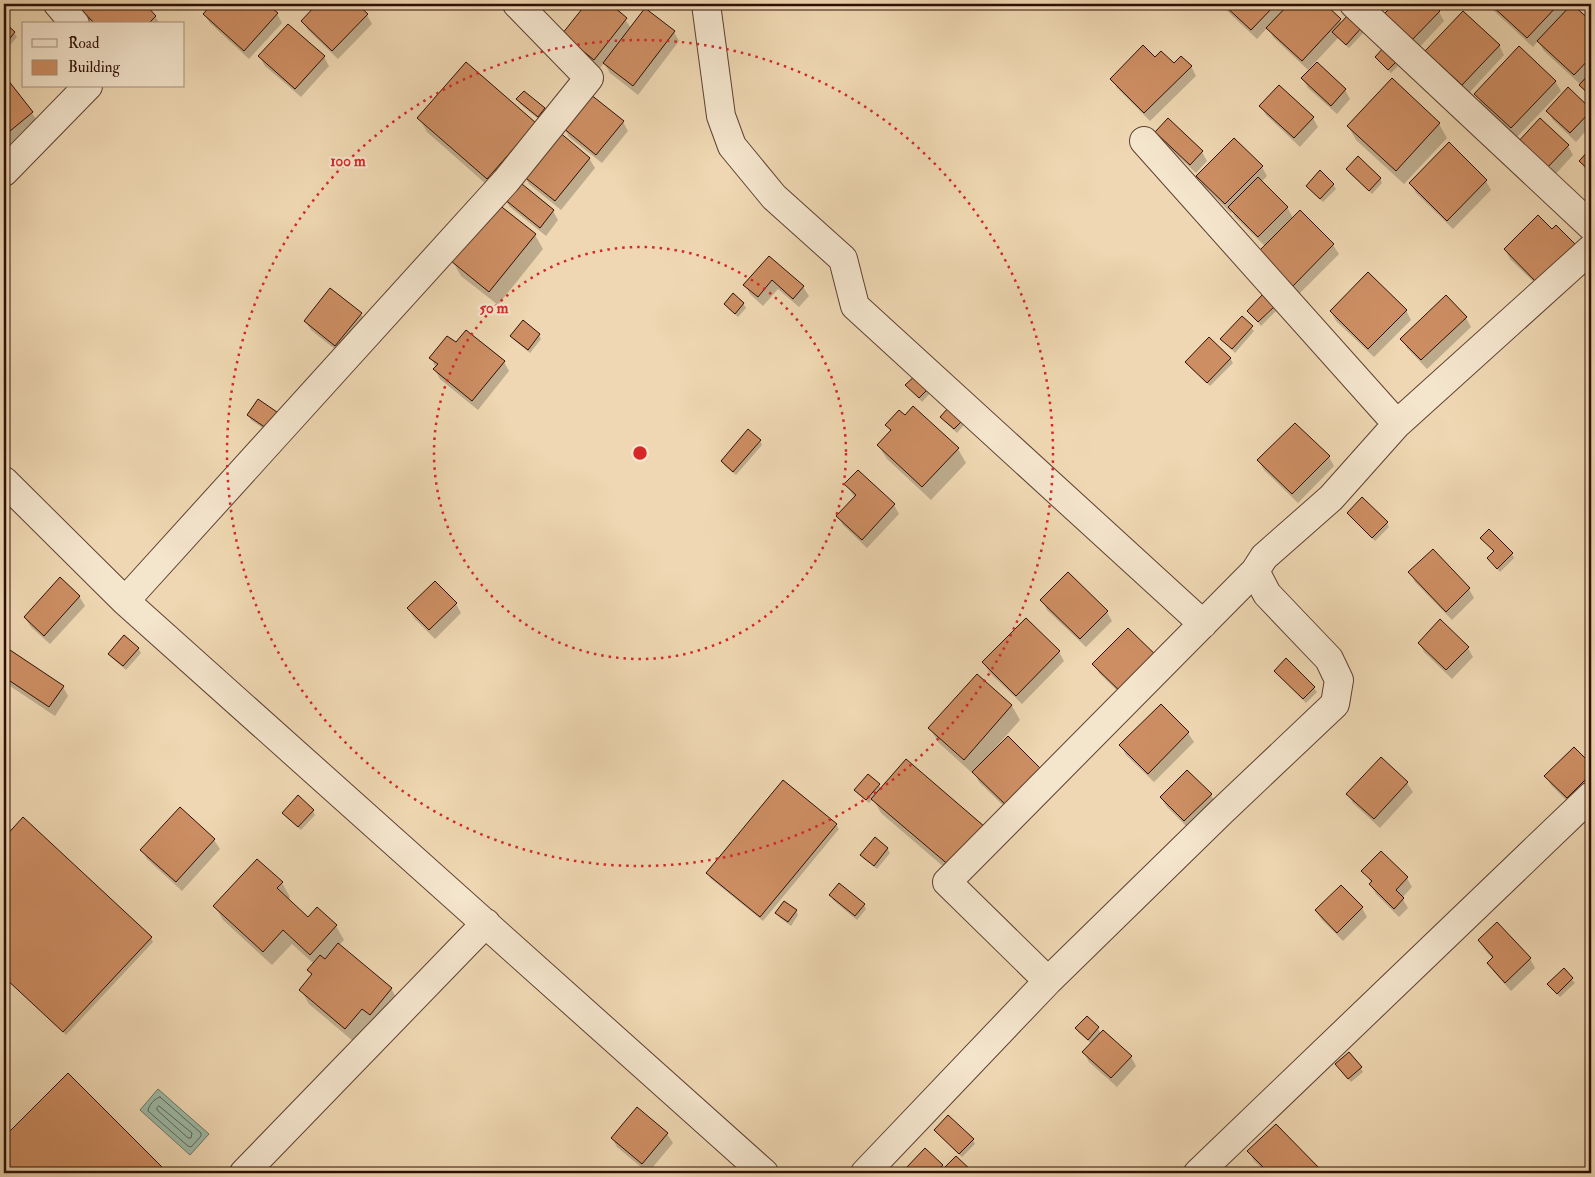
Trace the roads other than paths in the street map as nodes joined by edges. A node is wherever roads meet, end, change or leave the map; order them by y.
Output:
1 (58, 4) edge
2 (517, 4) edge
3 (706, 4) edge
4 (1354, 4) edge
5 (73, 22) edge
6 (86, 88) edge
7 (1144, 141) dead end
8 (4, 172) edge
9 (1591, 226) edge
10 (1591, 249) edge
11 (1397, 424) junction
12 (4, 481) edge
13 (1255, 571) junction
14 (125, 602) junction
15 (1203, 624) junction
16 (1591, 796) edge
17 (486, 923) junction
18 (1048, 981) junction
19 (244, 1173) edge
20 (764, 1173) edge
21 (865, 1173) edge
22 (1198, 1173) edge

1 - 5 street
2 - 14 street
3 - 15 street
4 - 9 street
6 - 8 street
7 - 11 street
10 - 11 street
11 - 13 street
12 - 14 street
13 - 15 street
13 - 18 street
14 - 17 street
15 - 18 street
16 - 22 street
17 - 19 street
17 - 20 street
18 - 21 street

